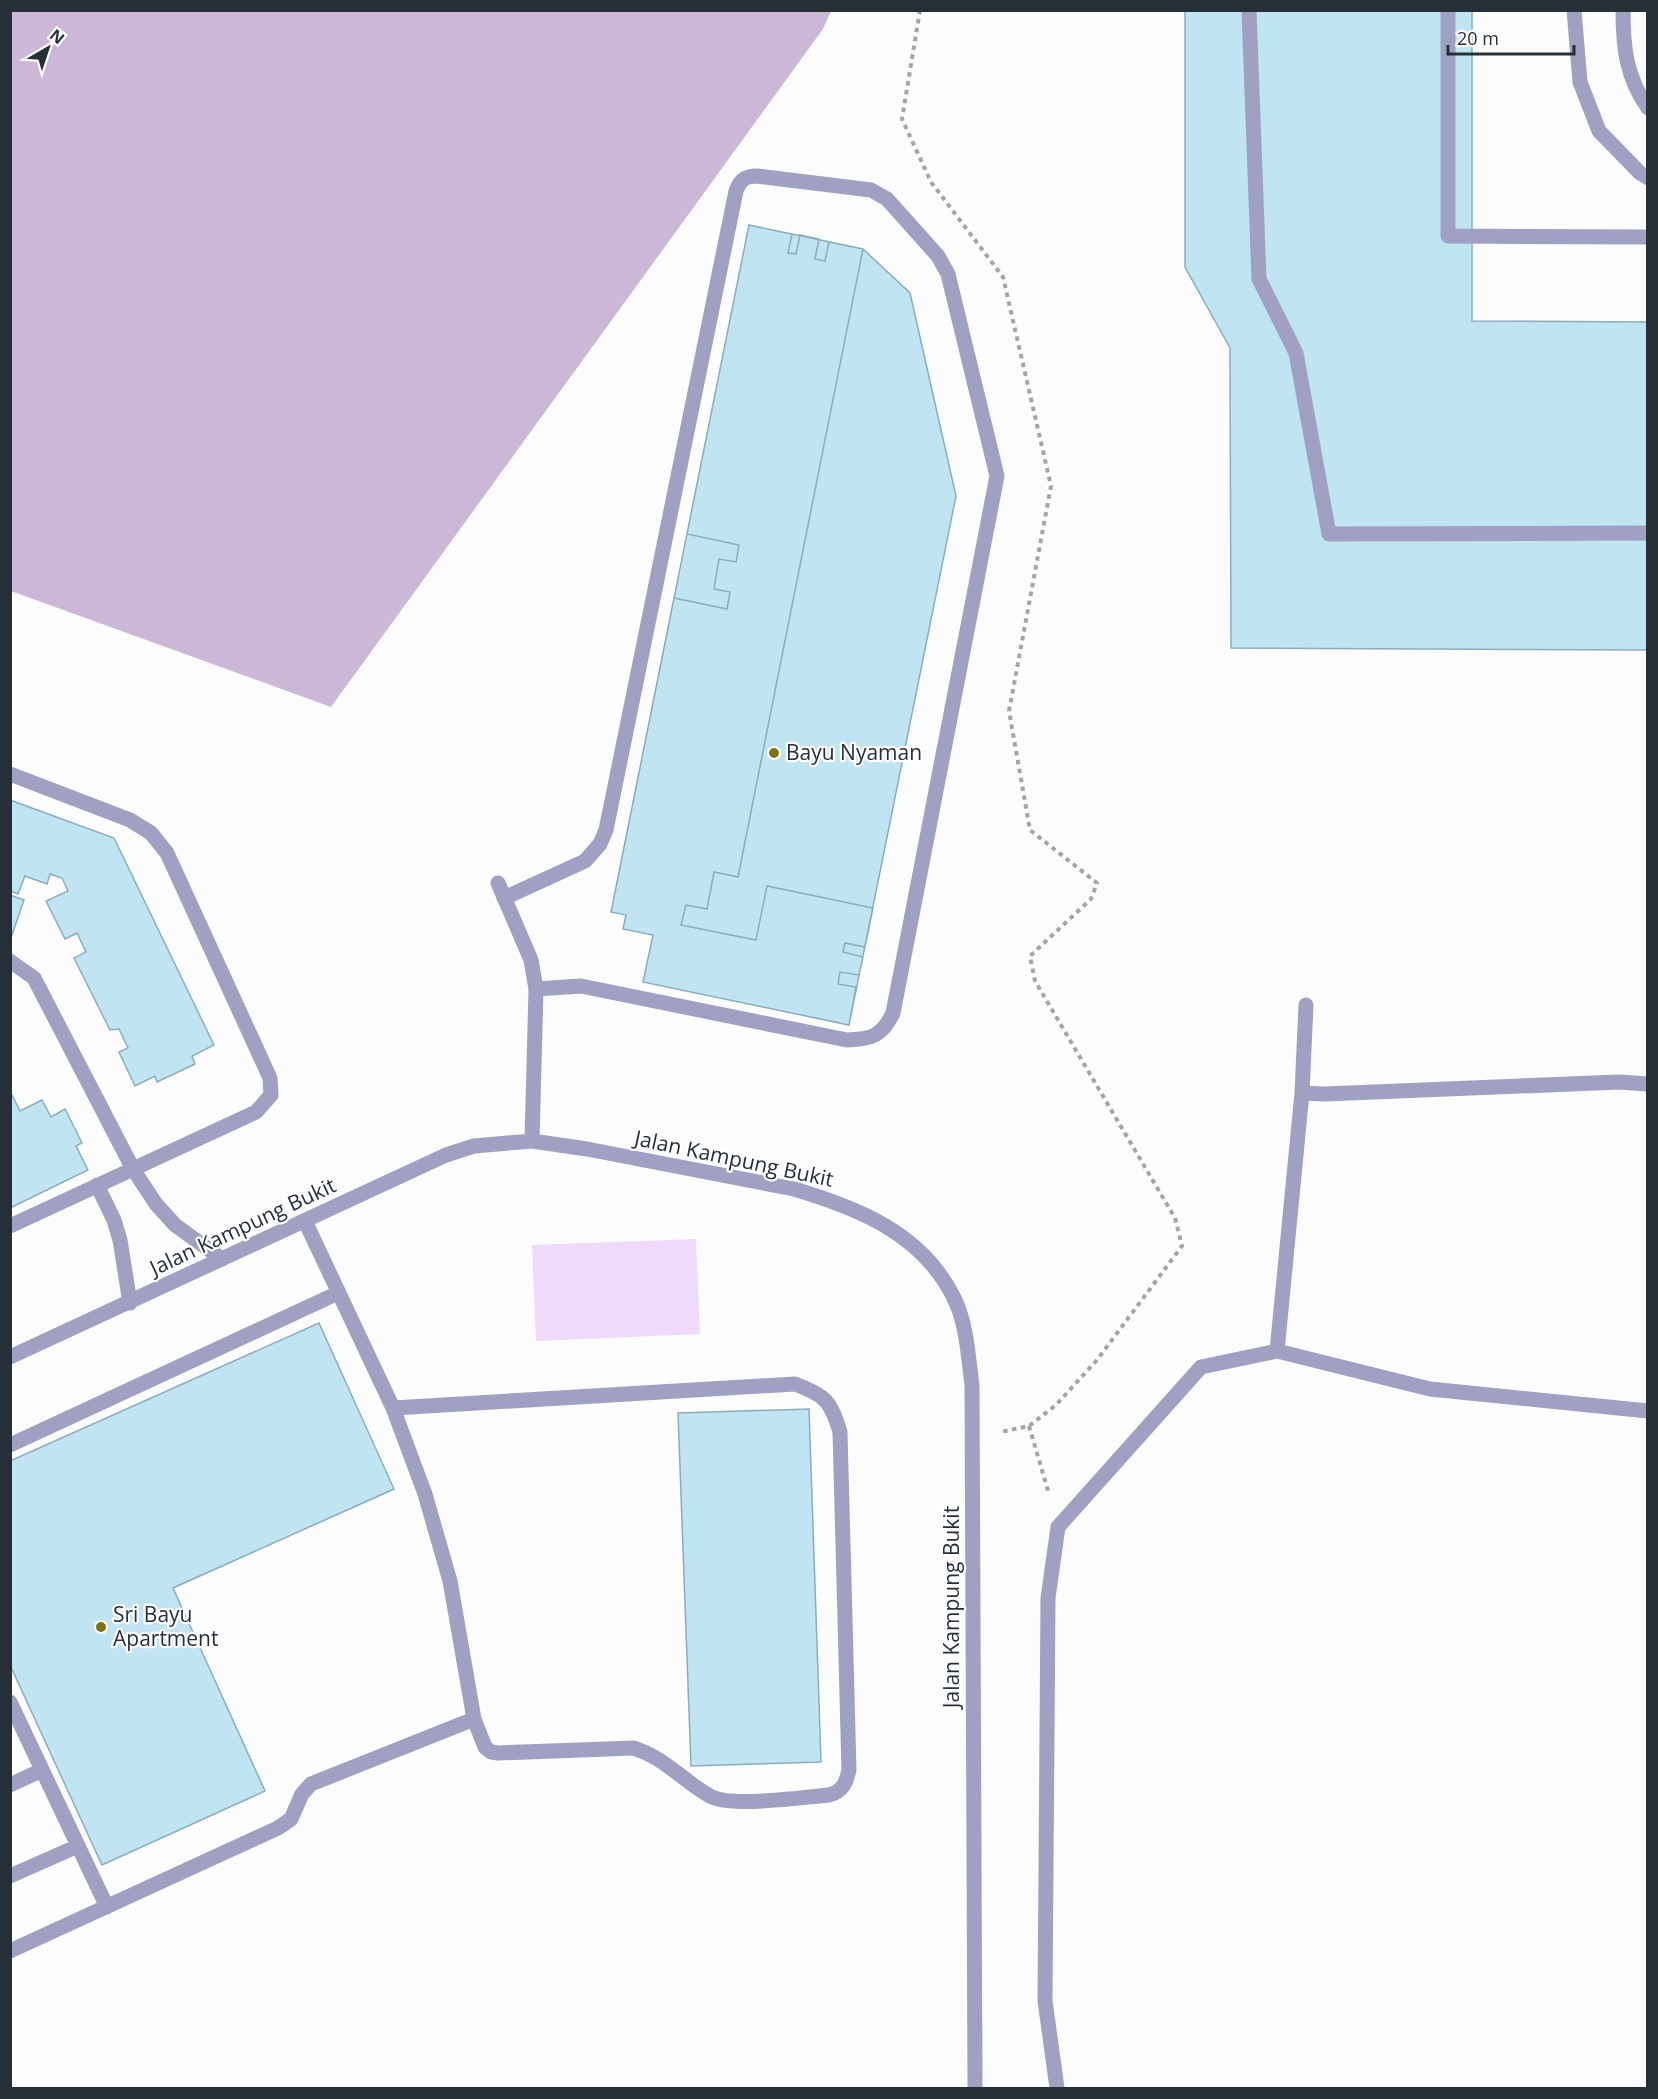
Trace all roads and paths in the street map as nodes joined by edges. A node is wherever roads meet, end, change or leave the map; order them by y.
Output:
1 (920, 10) edge
2 (1249, 10) edge
3 (1448, 10) edge
4 (1574, 10) edge
5 (1623, 10) edge
6 (1647, 108) edge
7 (1647, 178) edge
8 (1647, 237) edge
9 (1647, 533) edge
10 (10, 774) edge
11 (498, 883) dead end
12 (504, 898) junction
13 (10, 961) edge
14 (536, 989) junction
15 (1306, 1005) dead end
16 (1647, 1084) edge
17 (1302, 1093) junction
18 (532, 1141) junction
19 (133, 1169) junction
20 (97, 1185) junction
21 (305, 1221) junction
22 (10, 1226) edge
23 (222, 1259) junction
24 (338, 1293) junction
25 (130, 1303) junction
26 (1277, 1351) junction
27 (10, 1357) edge
28 (393, 1408) junction
29 (1647, 1411) edge
30 (1029, 1426) junction
31 (973, 1437) junction
32 (10, 1445) edge
33 (1058, 1527) junction
34 (10, 1702) edge
35 (474, 1719) junction
36 (42, 1770) junction
37 (10, 1785) edge
38 (78, 1846) junction
39 (10, 1876) edge
40 (107, 1907) junction
41 (10, 1951) edge
42 (975, 2088) edge
43 (1057, 2088) edge

1 - 30 path
2 - 9 street
3 - 8 street
4 - 7 street
5 - 6 street
10 - 19 street
11 - 12 street
12 - 14 street
12 - 14 street
13 - 19 street
14 - 18 street
15 - 17 street
16 - 17 street
17 - 26 street
18 - 21 street, Jalan Kampung Bukit
18 - 31 street, Jalan Kampung Bukit
19 - 20 street
19 - 23 street
20 - 22 street
20 - 25 street
21 - 23 street, Jalan Kampung Bukit
21 - 24 street
23 - 25 street, Jalan Kampung Bukit
24 - 28 street
24 - 32 street
25 - 27 street, Jalan Kampung Bukit
26 - 29 street
26 - 33 street
28 - 35 street
28 - 35 street
30 - 31 path
30 - 33 path
31 - 42 street, Jalan Kampung Bukit
33 - 43 street
34 - 36 street
35 - 40 street
36 - 37 street
36 - 38 street
38 - 39 street
38 - 40 street
40 - 41 street

